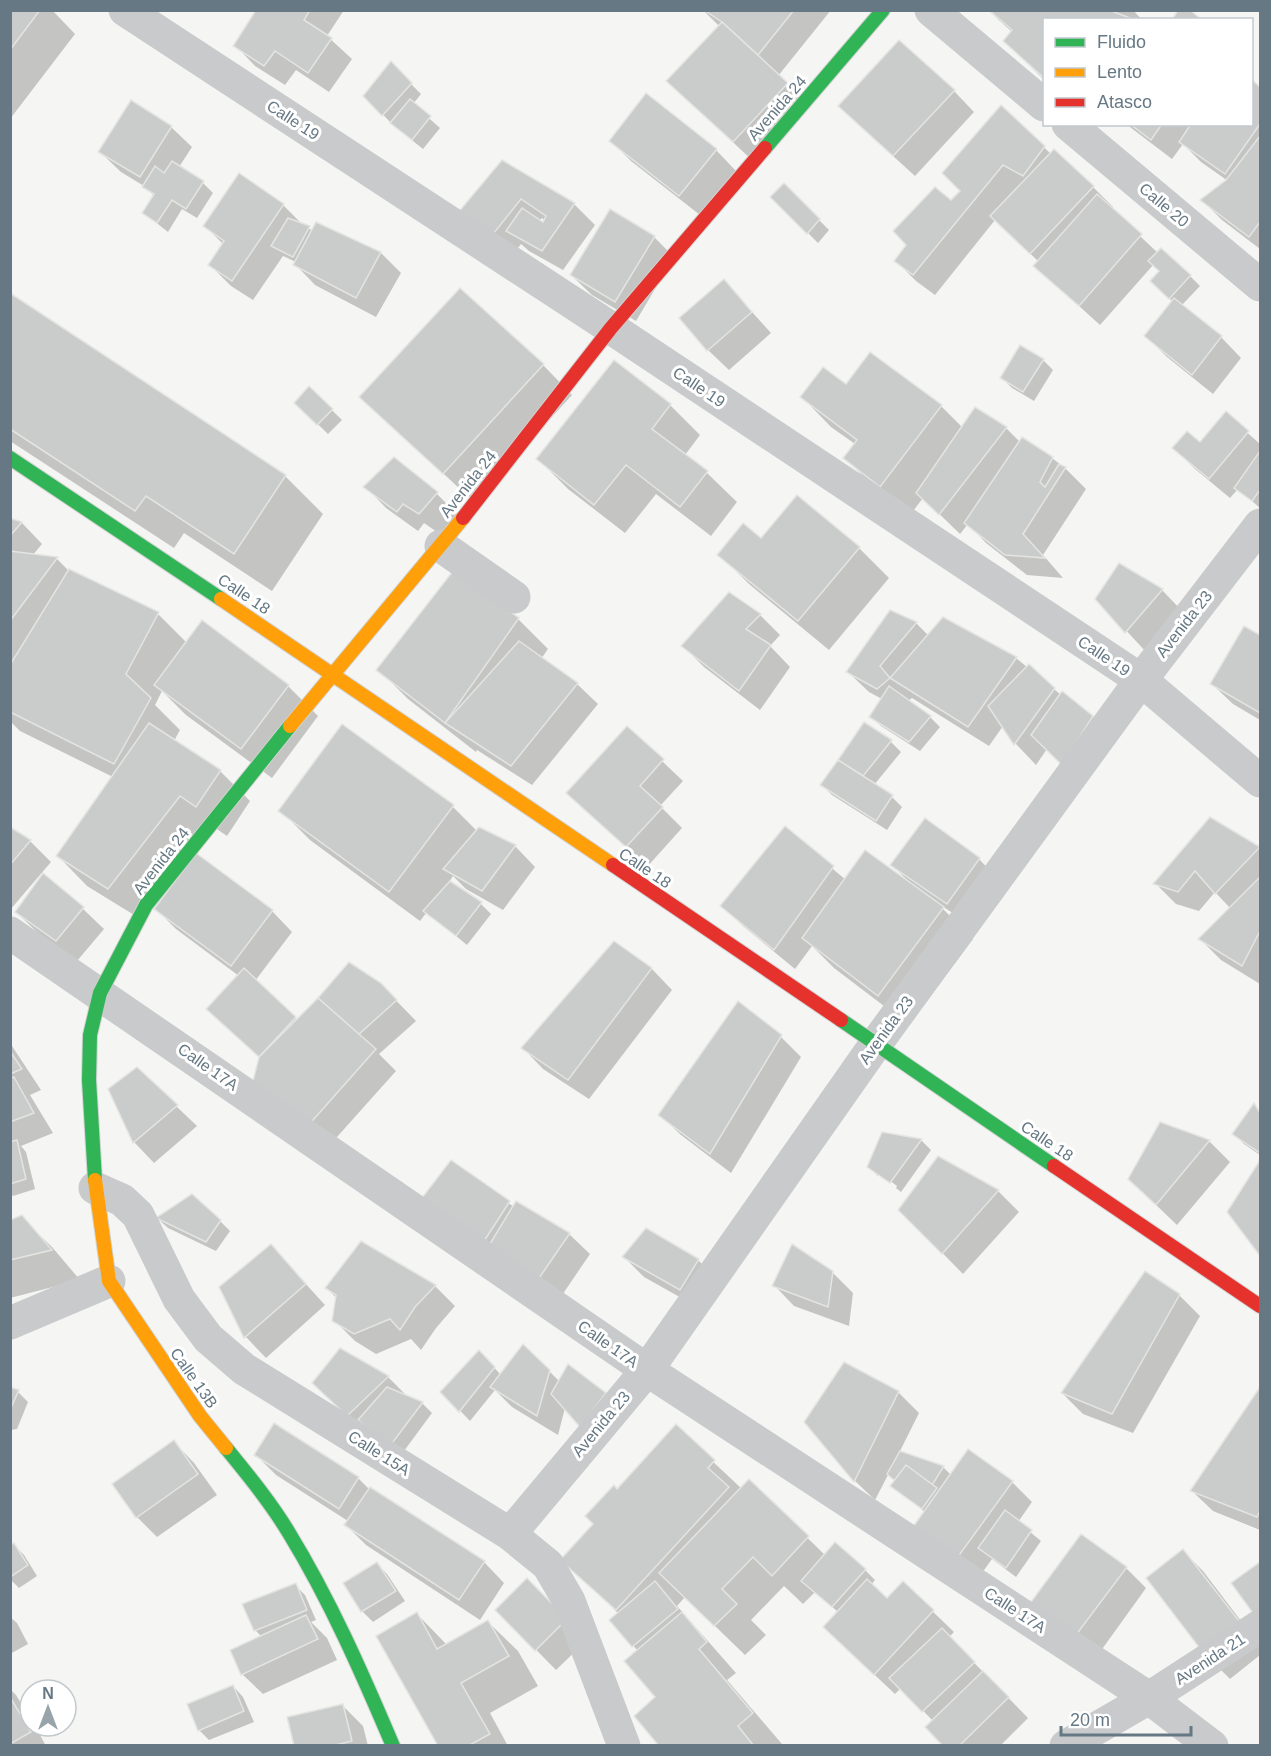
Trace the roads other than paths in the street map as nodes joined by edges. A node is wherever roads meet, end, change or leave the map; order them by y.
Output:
1 (124, 10) edge
2 (882, 10) edge
3 (931, 10) edge
4 (1043, 104) edge
5 (1070, 126) edge
6 (1260, 285) edge
7 (611, 328) junction
8 (10, 458) edge
9 (1260, 525) edge
10 (441, 546) junction
11 (514, 597) dead end
12 (332, 673) junction
13 (1140, 680) junction
14 (1260, 781) edge
15 (10, 933) edge
16 (100, 993) junction
17 (875, 1045) junction
18 (94, 1188) junction
19 (109, 1281) junction
20 (1260, 1306) edge
21 (10, 1323) edge
22 (647, 1370) junction
23 (510, 1534) junction
24 (1260, 1626) edge
25 (1149, 1698) junction
26 (393, 1746) edge
27 (624, 1746) edge
28 (1066, 1746) edge
29 (1212, 1746) edge

1 - 7 street, Calle 19
2 - 7 street, Avenida 24
3 - 4 street
5 - 6 street, Calle 20
7 - 10 street, Avenida 24
7 - 13 street, Calle 19
8 - 12 street, Calle 18
9 - 13 street, Avenida 23
10 - 11 street
10 - 12 street, Avenida 24
12 - 16 street, Avenida 24
12 - 17 street, Calle 18
13 - 14 street, Calle 19
13 - 17 street, Avenida 23
15 - 16 street, Calle 17A
16 - 18 street, Calle 13B
16 - 22 street, Calle 17A
17 - 20 street, Calle 18
17 - 22 street, Avenida 23
18 - 19 street, Calle 13B
18 - 23 street, Calle 15A
19 - 21 street
19 - 26 street, Calle 13B
22 - 23 street, Avenida 23
22 - 25 street, Calle 17A
23 - 27 street, Calle 15A
24 - 25 street, Avenida 21
25 - 28 street, Avenida 21
25 - 29 street, Calle 17A

